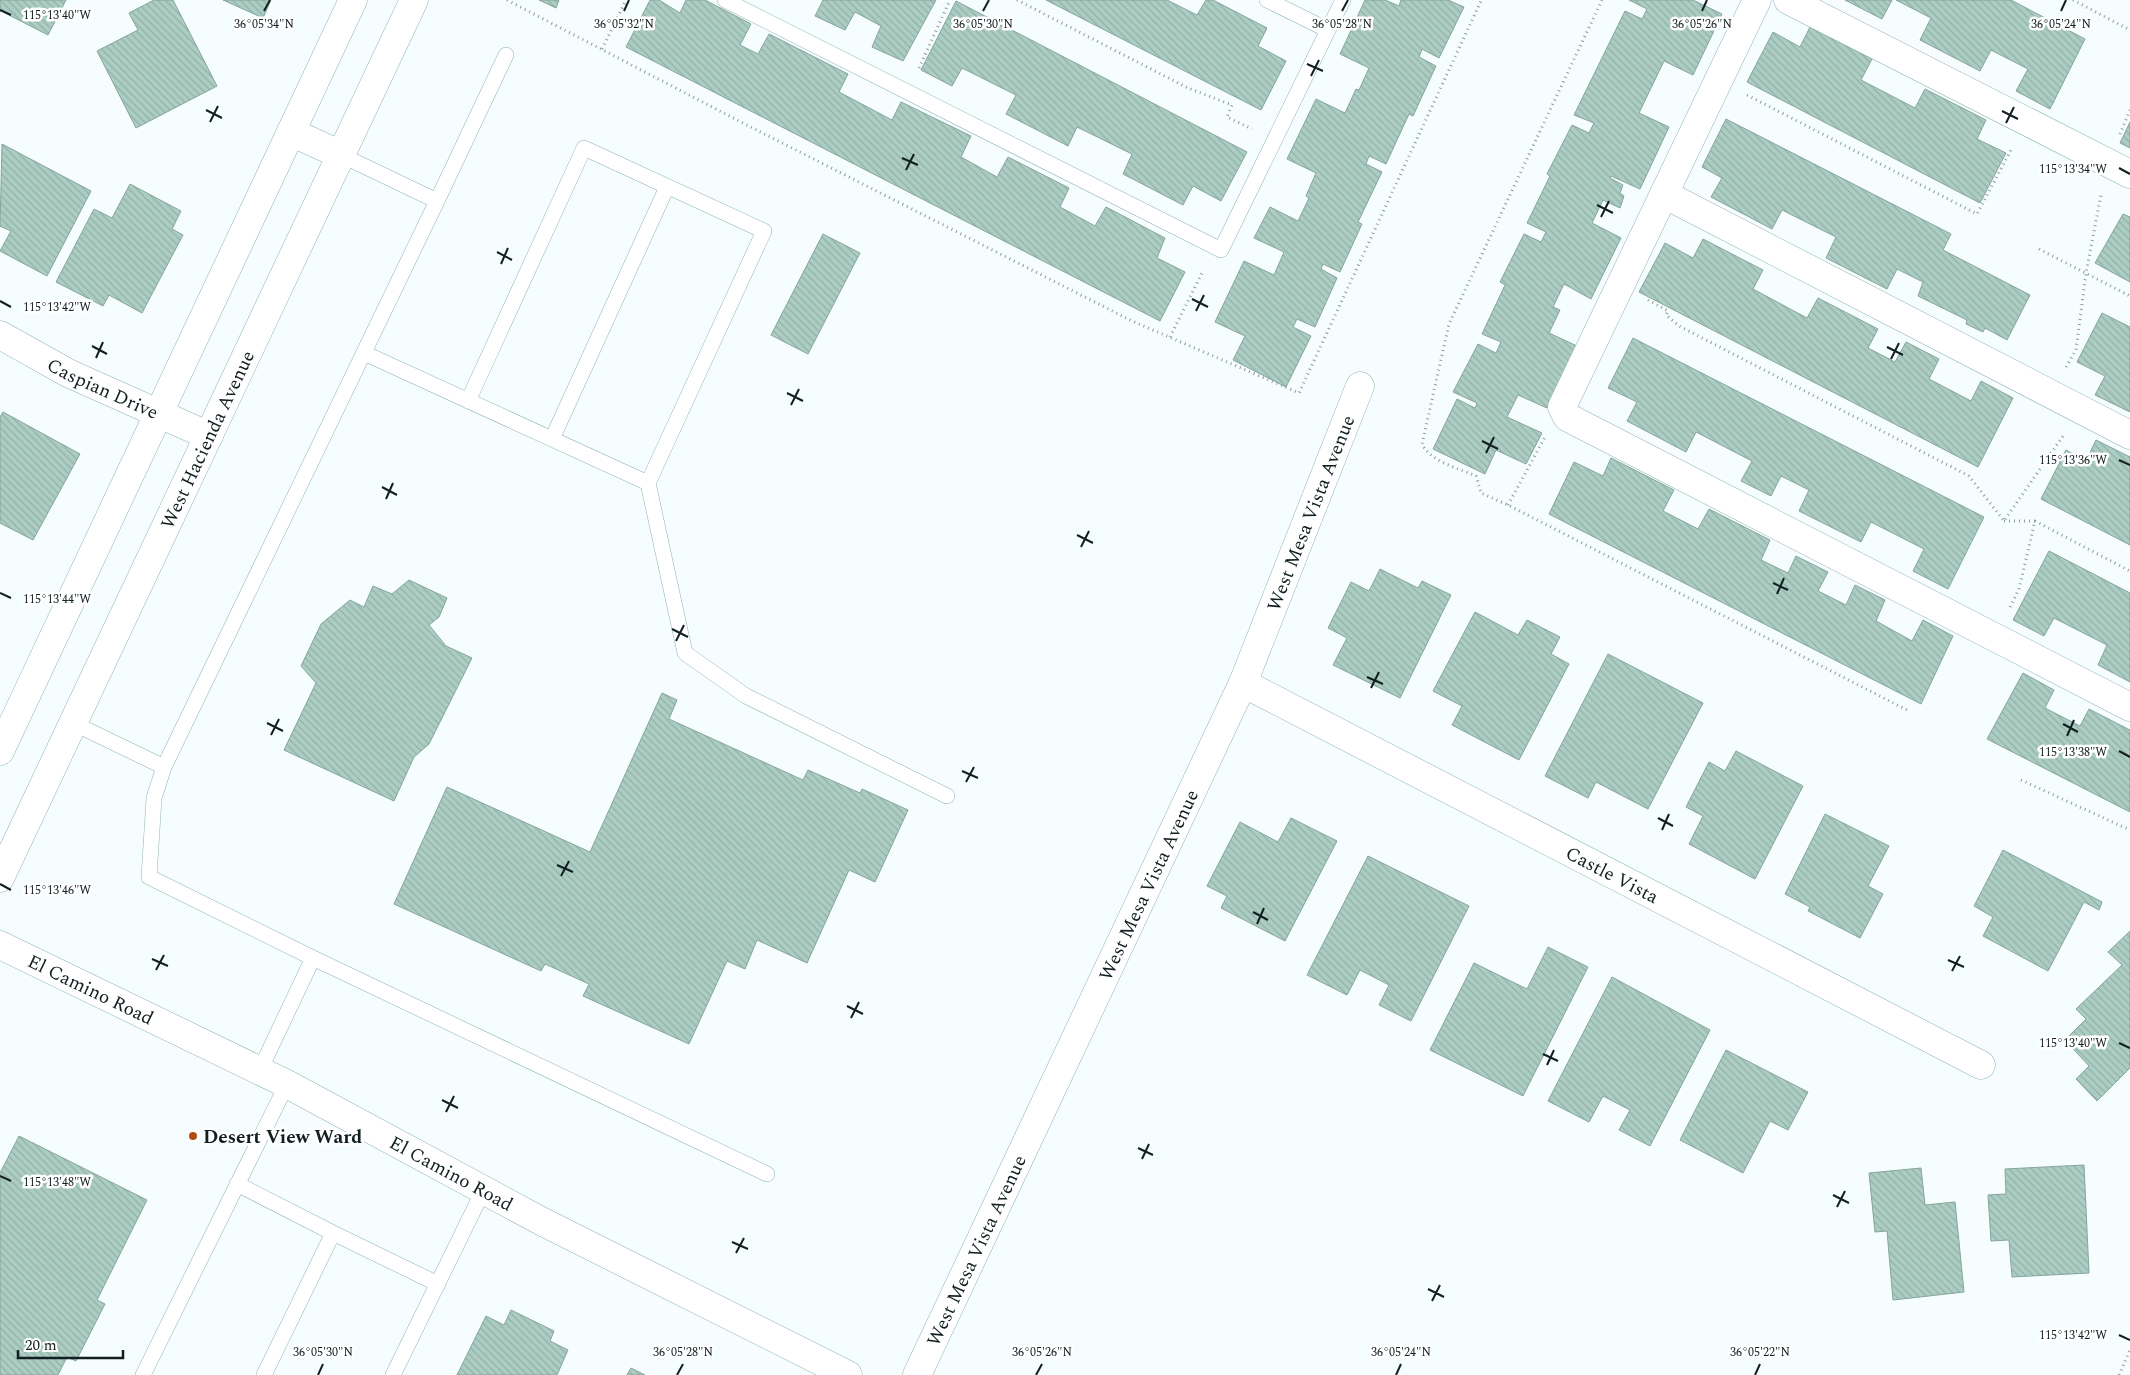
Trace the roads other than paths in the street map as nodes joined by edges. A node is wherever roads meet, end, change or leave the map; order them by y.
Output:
1 (353, 0) edge
2 (414, 0) edge
3 (725, 0) edge
4 (1267, 0) edge
5 (1343, 0) edge
6 (1757, 0) edge
7 (1788, 0) edge
8 (1328, 30) junction
9 (506, 55) dead end
10 (291, 132) junction
11 (341, 155) junction
12 (2130, 174) edge
13 (667, 187) junction
14 (1664, 194) junction
15 (437, 201) junction
16 (0, 334) edge
17 (364, 353) junction
18 (1360, 386) dead end
19 (468, 401) junction
20 (159, 413) junction
21 (2130, 435) edge
22 (209, 436) junction
23 (552, 439) junction
24 (648, 483) junction
25 (1243, 683) junction
26 (2130, 707) edge
27 (73, 723) junction
28 (0, 752) edge
29 (164, 767) junction
30 (947, 796) dead end
31 (0, 878) edge
32 (0, 945) edge
33 (313, 958) junction
34 (1981, 1065) dead end
35 (260, 1070) junction
36 (287, 1084) junction
37 (767, 1174) dead end
38 (237, 1184) junction
39 (484, 1190) junction
40 (333, 1234) junction
41 (438, 1284) junction
42 (143, 1375) edge
43 (264, 1375) edge
44 (393, 1375) edge
45 (848, 1375) edge
46 (917, 1375) edge

1 - 10 street
2 - 11 street, West Hacienda Avenue
3 - 8 lane
4 - 8 lane
5 - 8 lane
6 - 14 street
7 - 12 street
9 - 15 lane
10 - 11 street
10 - 20 street
11 - 15 lane
11 - 22 street, West Hacienda Avenue
13 - 19 lane
13 - 23 lane
13 - 24 lane
14 - 21 street
14 - 26 street
15 - 17 lane
16 - 20 street, Caspian Drive
17 - 19 lane
17 - 29 lane
18 - 25 street, West Mesa Vista Avenue
19 - 23 lane
20 - 22 street, Caspian Drive
20 - 28 street
22 - 27 street, West Hacienda Avenue
23 - 24 lane
24 - 30 lane
25 - 34 street, Castle Vista
25 - 46 street, West Mesa Vista Avenue
27 - 29 lane
27 - 31 street, West Hacienda Avenue
29 - 33 lane
32 - 35 street, El Camino Road
33 - 35 lane
33 - 37 lane
35 - 36 street, El Camino Road
36 - 38 lane
36 - 39 street, El Camino Road
38 - 40 lane
38 - 42 lane
39 - 41 lane
39 - 45 street, El Camino Road
40 - 41 lane
40 - 43 lane
41 - 44 lane

